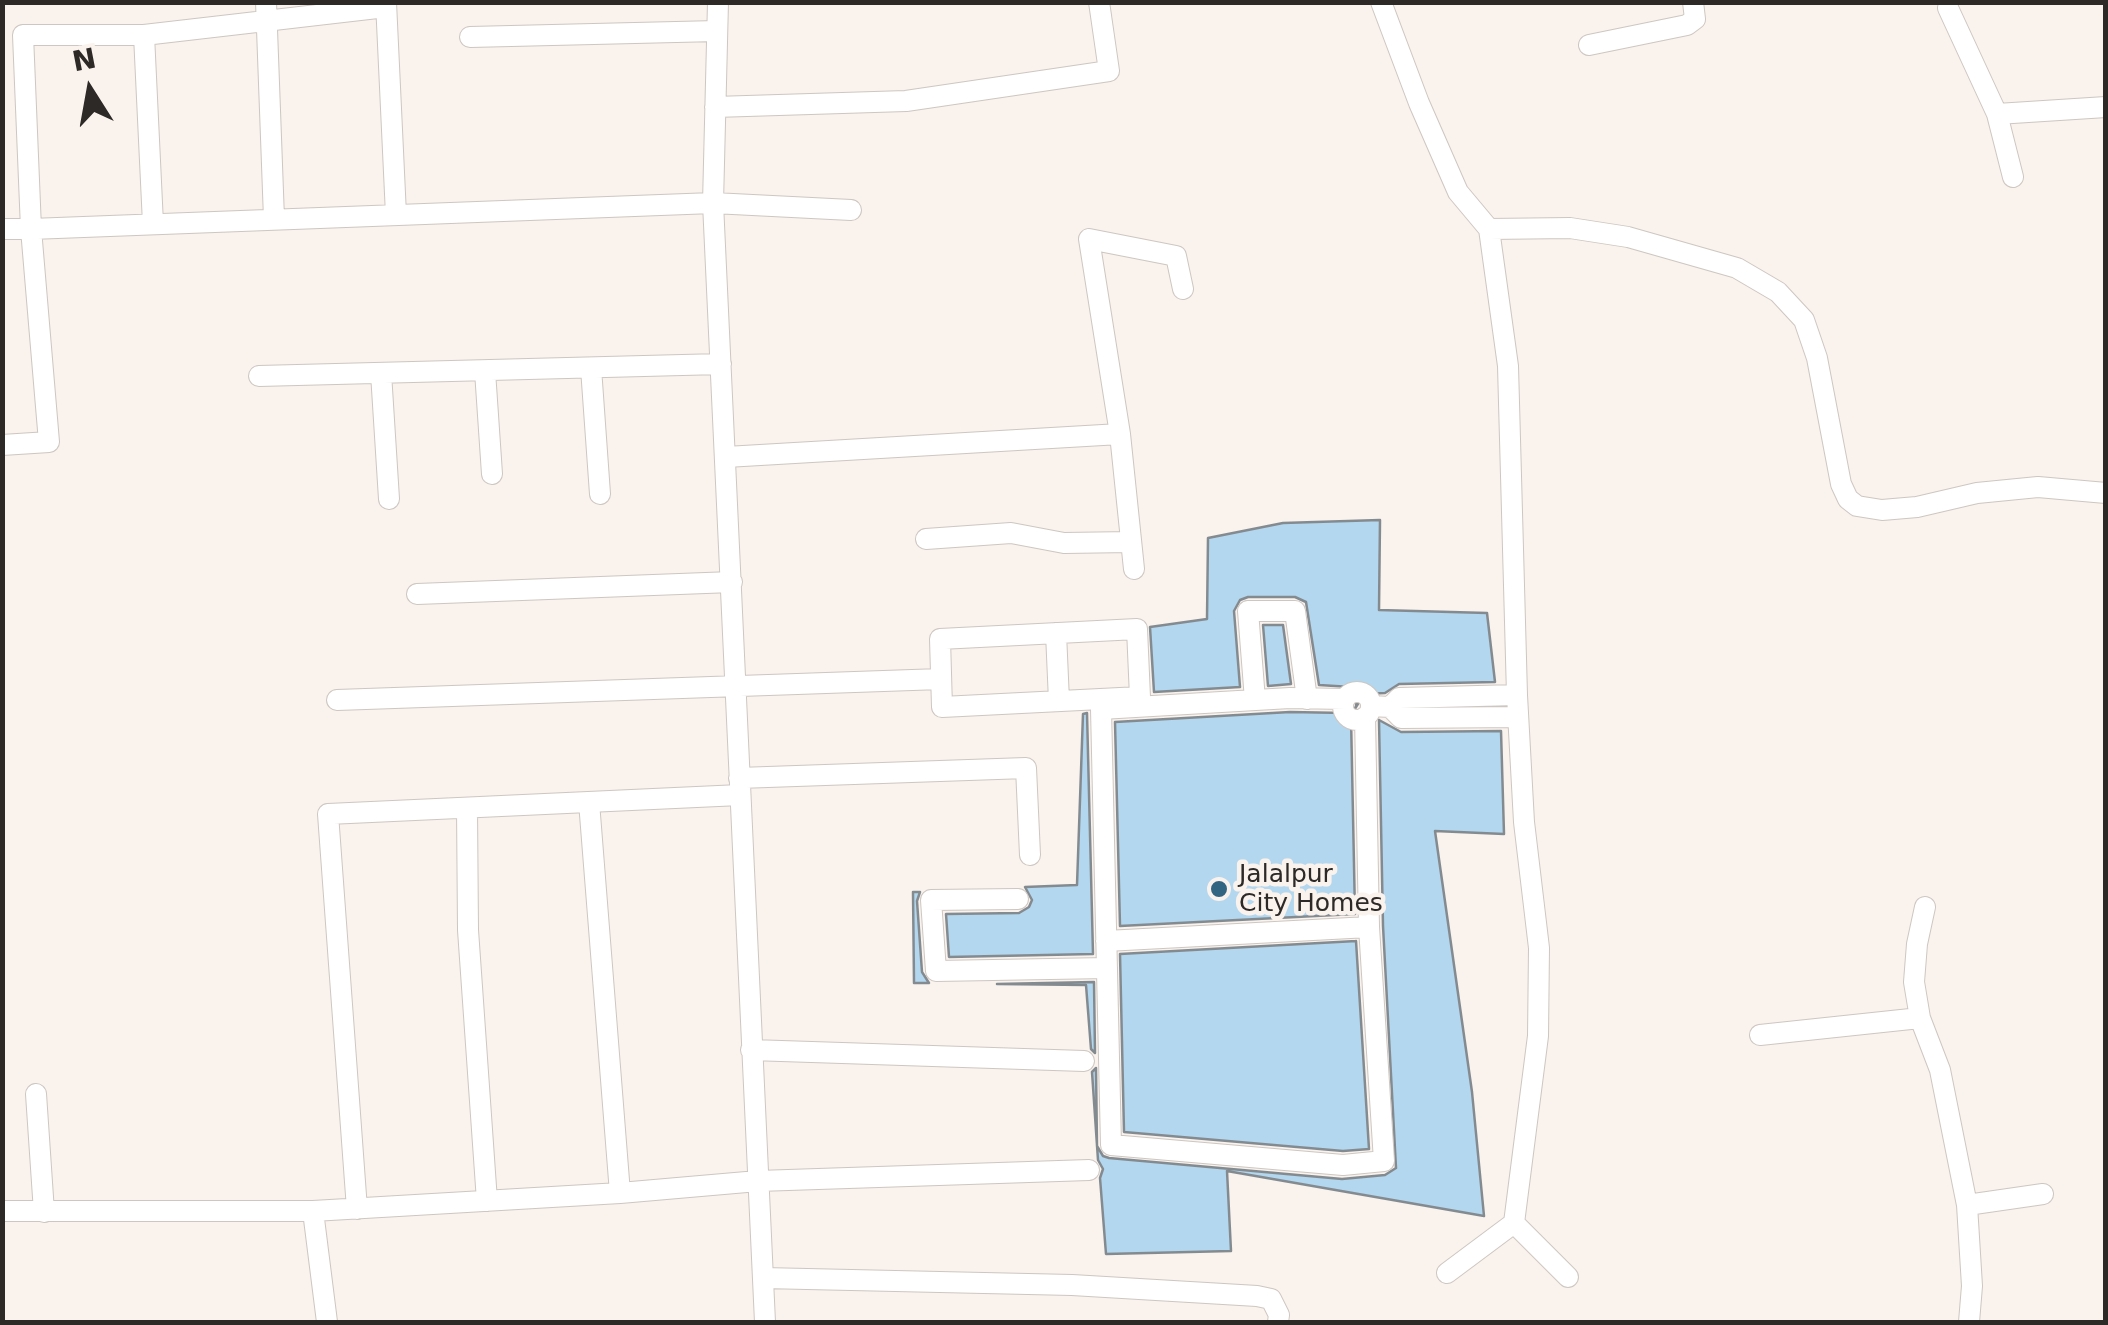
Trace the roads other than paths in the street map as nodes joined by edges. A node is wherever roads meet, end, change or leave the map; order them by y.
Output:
1 (718, 2) edge
2 (1099, 2) edge
3 (1380, 2) edge
4 (1693, 2) edge
5 (386, 5) edge
6 (1948, 8) dead end
7 (266, 12) edge
8 (717, 31) junction
9 (144, 35) junction
10 (470, 37) dead end
11 (1589, 45) dead end
12 (715, 107) junction
13 (2106, 107) edge
14 (1997, 114) junction
15 (2013, 177) dead end
16 (713, 203) junction
17 (851, 210) dead end
18 (396, 215) junction
19 (274, 220) junction
20 (154, 224) junction
21 (2, 229) edge
22 (31, 229) junction
23 (1489, 229) junction
24 (1183, 289) dead end
25 (722, 364) junction
26 (591, 368) junction
27 (484, 371) junction
28 (381, 373) junction
29 (260, 376) dead end
30 (1120, 434) junction
31 (2, 445) edge
32 (726, 457) junction
33 (492, 474) dead end
34 (2106, 493) edge
35 (600, 494) dead end
36 (389, 499) dead end
37 (926, 539) dead end
38 (1131, 542) junction
39 (1134, 569) dead end
40 (732, 582) junction
41 (417, 594) dead end
42 (1056, 633) junction
43 (941, 679) junction
44 (736, 685) junction
45 (1517, 695) junction
46 (1307, 698) junction
47 (337, 700) dead end
48 (1255, 700) junction
49 (1059, 701) junction
50 (1375, 710) junction
51 (1518, 717) junction
52 (739, 787) junction
53 (589, 802) junction
54 (466, 808) junction
55 (1030, 855) dead end
56 (1018, 899) dead end
57 (1925, 907) dead end
58 (1368, 928) junction
59 (1106, 941) junction
60 (1107, 968) junction
61 (1920, 1018) junction
62 (1760, 1036) dead end
63 (751, 1050) junction
64 (1084, 1061) dead end
65 (36, 1094) dead end
66 (1090, 1170) dead end
67 (758, 1181) junction
68 (620, 1193) junction
69 (2042, 1194) dead end
70 (487, 1201) junction
71 (1966, 1205) junction
72 (357, 1209) junction
73 (2, 1211) edge
74 (44, 1212) junction
75 (313, 1212) junction
76 (1514, 1223) junction
77 (1447, 1273) dead end
78 (1568, 1276) dead end
79 (763, 1278) junction
80 (327, 1322) edge
81 (765, 1322) edge
82 (1278, 1322) edge
83 (1969, 1322) edge

1 - 8 street
2 - 12 street
3 - 23 street
4 - 11 street
5 - 7 street
5 - 18 street
6 - 14 street
7 - 9 street
7 - 19 street
8 - 10 street
8 - 12 street
9 - 20 street
9 - 22 street
12 - 16 street
13 - 14 street
14 - 15 street
16 - 17 street
16 - 18 street
16 - 25 street
18 - 19 street
19 - 20 street
20 - 22 street
21 - 22 street
22 - 31 street
23 - 34 street
23 - 45 street
24 - 30 street
25 - 26 street
25 - 32 street
26 - 27 street
26 - 35 street
27 - 28 street
27 - 33 street
28 - 29 street
28 - 36 street
30 - 32 street
30 - 38 street
32 - 40 street
37 - 38 street
38 - 39 street
40 - 41 street
40 - 44 street
42 - 43 street
42 - 49 street
42 - 49 street
43 - 44 street
43 - 49 street
44 - 47 street
44 - 52 street
45 - 50 street
45 - 51 street
46 - 48 street
46 - 48 street
46 - 50 street
48 - 59 street
50 - 51 street
50 - 58 street
51 - 76 street
52 - 53 street
52 - 55 street
52 - 63 street
53 - 54 street
53 - 68 street
54 - 70 street
54 - 72 street
56 - 60 street
57 - 61 street
58 - 59 street
58 - 60 street
59 - 60 street
61 - 62 street
61 - 71 street
63 - 64 street
63 - 67 street
65 - 74 street
66 - 67 street
67 - 68 street
67 - 79 street
68 - 70 street
69 - 71 street
70 - 72 street
71 - 83 street
72 - 75 street
73 - 74 street
74 - 75 street
75 - 80 street
76 - 77 street
76 - 78 street
79 - 81 street
79 - 82 street

